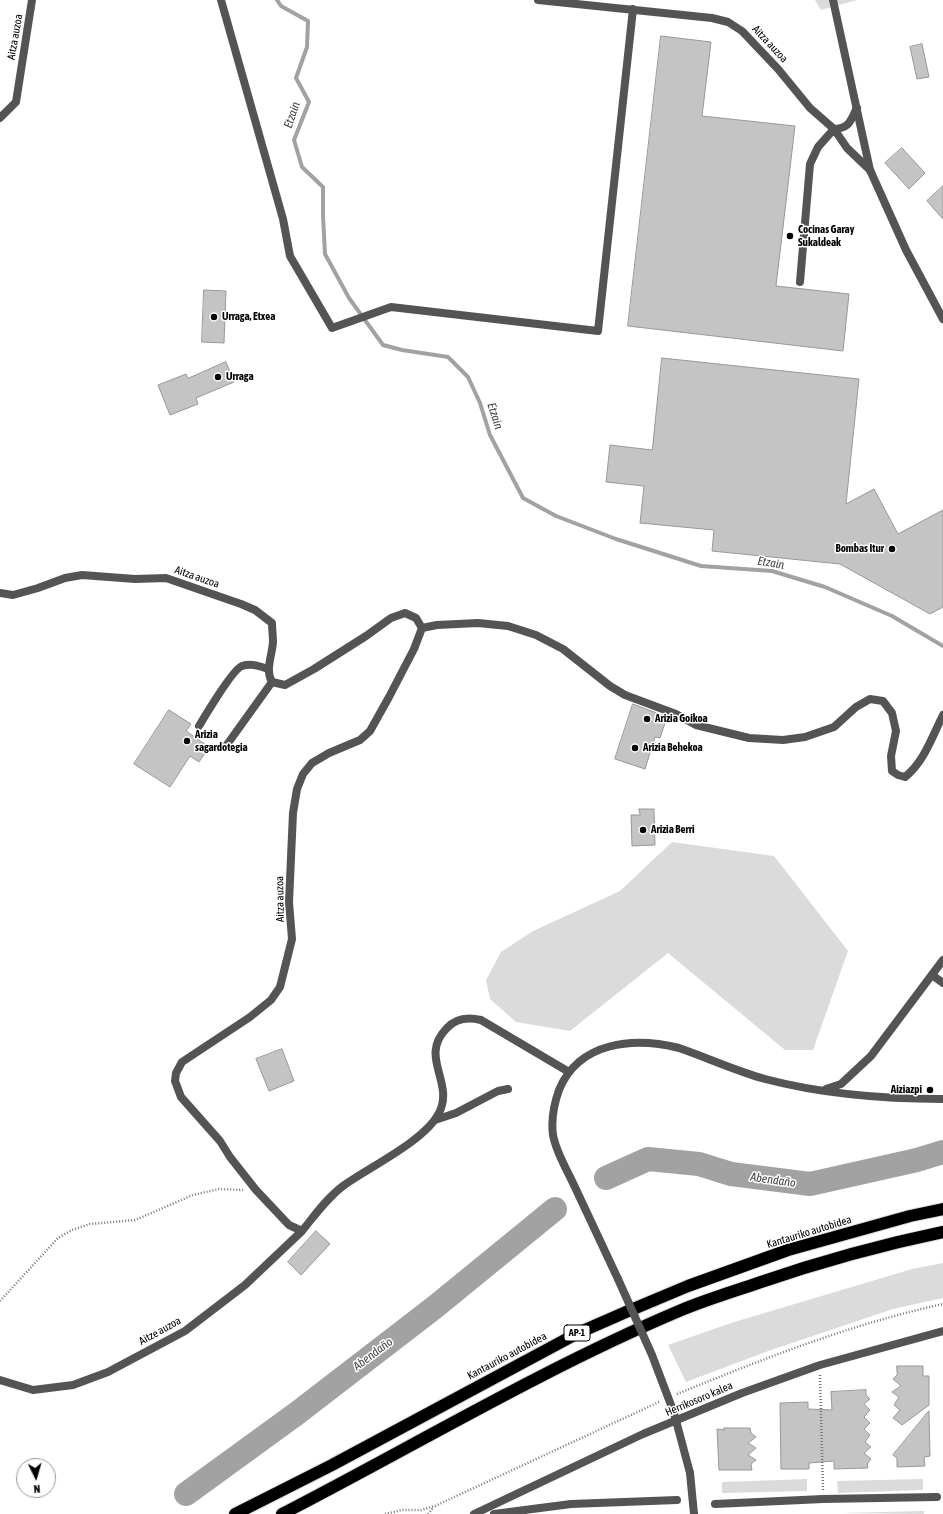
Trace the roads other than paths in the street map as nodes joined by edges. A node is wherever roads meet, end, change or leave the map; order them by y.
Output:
1 (32, 0) edge
2 (221, 0) edge
3 (538, 0) edge
4 (833, 0) edge
5 (632, 9) junction
6 (857, 108) junction
7 (0, 118) edge
8 (834, 129) junction
9 (870, 170) junction
10 (800, 282) dead end
11 (943, 319) edge
12 (0, 593) edge
13 (422, 628) junction
14 (268, 669) junction
15 (272, 682) junction
16 (943, 715) edge
17 (199, 726) dead end
18 (226, 746) dead end
19 (943, 960) edge
20 (932, 974) junction
21 (943, 983) edge
22 (569, 1072) junction
23 (508, 1089) dead end
24 (823, 1090) junction
25 (943, 1099) edge
26 (435, 1120) junction
27 (943, 1209) edge
28 (302, 1231) junction
29 (943, 1232) edge
30 (943, 1331) edge
31 (0, 1380) edge
32 (936, 1497) dead end
33 (677, 1500) dead end
34 (715, 1504) dead end
35 (235, 1514) edge
36 (282, 1514) edge
37 (474, 1514) edge
38 (494, 1514) edge
39 (694, 1514) edge

1 - 7 street, Aitza auzoa
2 - 5 street
3 - 5 street, Aitza auzoa
4 - 6 street
5 - 8 street, Aitza auzoa
6 - 8 street
6 - 9 street
8 - 9 street, Aitza auzoa
8 - 10 street
9 - 11 street
12 - 14 street, Aitza auzoa
13 - 15 street
13 - 16 street
13 - 28 street, Aitza auzoa
14 - 15 street, Aitza auzoa
14 - 17 street
15 - 18 street
19 - 20 street
20 - 21 street
20 - 24 street
22 - 24 street
22 - 26 street
22 - 39 street, bridge
23 - 26 street
24 - 25 street
26 - 28 street
27 - 35 highway, Kantauriko autobidea / AP-1
28 - 31 street, Aitze auzoa
29 - 36 highway, AP-1
30 - 37 street, Herrikosoro kalea
32 - 34 street
33 - 38 street

